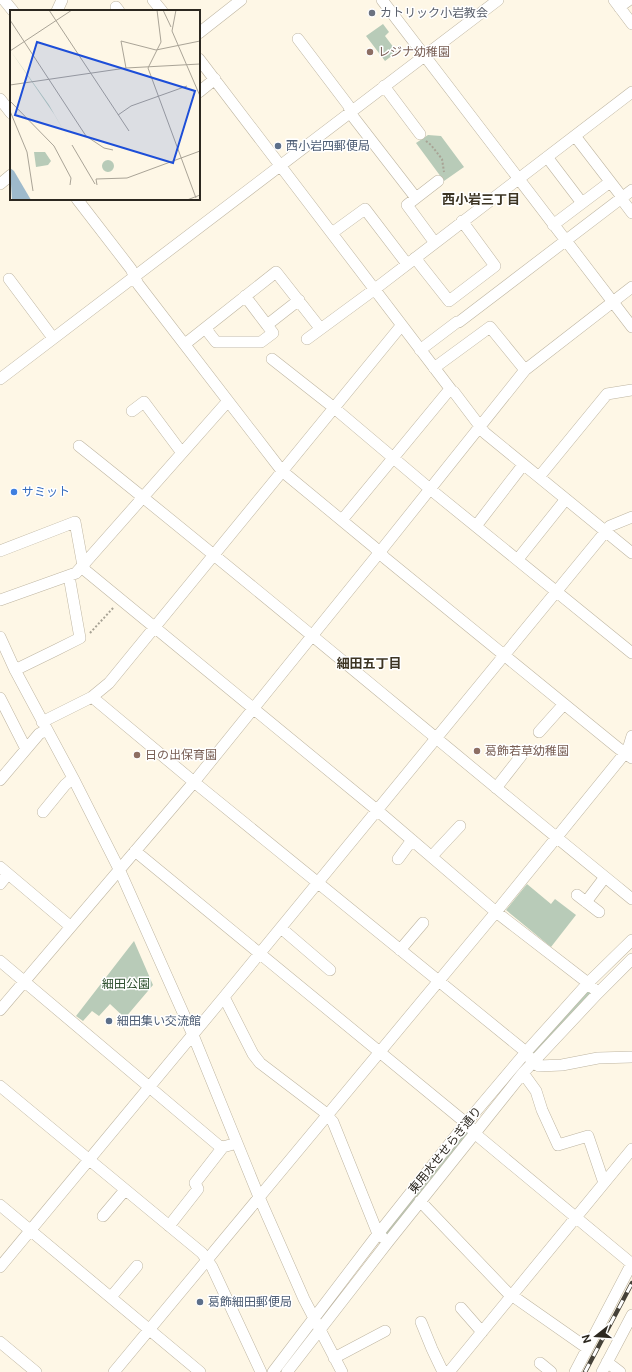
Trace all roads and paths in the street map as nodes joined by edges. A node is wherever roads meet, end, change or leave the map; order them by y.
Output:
1 (4, 0) edge
2 (62, 0) edge
3 (154, 0) edge
4 (241, 0) edge
5 (382, 0) edge
6 (498, 0) edge
7 (629, 0) edge
8 (616, 4) edge
9 (11, 10) edge
10 (57, 10) edge
11 (161, 10) edge
12 (632, 24) edge
13 (200, 32) edge
14 (298, 39) dead end
15 (425, 55) junction
16 (200, 60) edge
17 (215, 79) junction
18 (384, 86) junction
19 (200, 91) edge
20 (632, 92) edge
21 (0, 99) edge
22 (10, 112) edge
23 (351, 112) junction
24 (420, 134) joint
25 (575, 136) junction
26 (547, 157) junction
27 (280, 165) junction
28 (10, 176) edge
29 (518, 179) junction
30 (438, 181) joint
31 (610, 182) junction
32 (0, 184) edge
33 (632, 190) edge
34 (622, 197) junction
35 (416, 198) junction
36 (78, 200) edge
37 (582, 203) junction
38 (632, 213) edge
39 (462, 221) junction
40 (554, 225) junction
41 (332, 233) junction
42 (565, 241) junction
43 (435, 243) junction
44 (411, 261) junction
45 (134, 276) junction
46 (9, 279) dead end
47 (632, 288) edge
48 (375, 289) junction
49 (245, 296) junction
50 (299, 300) junction
51 (613, 302) junction
52 (267, 325) junction
53 (401, 326) junction
54 (632, 327) edge
55 (205, 328) junction
56 (320, 328) junction
57 (53, 338) junction
58 (307, 338) dead end
59 (185, 344) junction
60 (420, 350) junction
61 (272, 360) dead end
62 (434, 368) junction
63 (525, 370) junction
64 (0, 379) edge
65 (450, 389) junction
66 (632, 390) edge
67 (228, 401) junction
68 (333, 407) junction
69 (132, 411) dead end
70 (480, 427) junction
71 (79, 446) dead end
72 (182, 453) junction
73 (394, 458) junction
74 (523, 465) junction
75 (282, 471) junction
76 (539, 478) junction
77 (430, 489) junction
78 (143, 497) junction
79 (566, 499) junction
80 (632, 517) edge
81 (342, 520) junction
82 (476, 526) junction
83 (606, 531) junction
84 (0, 551) edge
85 (379, 553) junction
86 (632, 553) edge
87 (213, 554) junction
88 (518, 559) junction
89 (83, 566) junction
90 (69, 576) junction
91 (557, 591) junction
92 (0, 600) edge
93 (120, 600) junction
94 (154, 628) junction
95 (313, 635) junction
96 (0, 637) edge
97 (80, 638) junction
98 (632, 653) edge
99 (505, 655) junction
100 (4, 656) edge
101 (15, 670) junction
102 (92, 697) junction
103 (0, 698) edge
104 (564, 704) junction
105 (252, 708) junction
106 (44, 726) junction
107 (540, 732) dead end
108 (632, 736) edge
109 (436, 739) junction
110 (26, 749) junction
111 (628, 755) edge
112 (521, 756) dead end
113 (73, 778) junction
114 (0, 780) edge
115 (194, 782) junction
116 (496, 788) junction
117 (378, 811) junction
118 (43, 812) dead end
119 (460, 826) dead end
120 (556, 837) junction
121 (412, 840) junction
122 (135, 851) junction
123 (432, 856) junction
124 (398, 859) dead end
125 (119, 869) junction
126 (4, 870) edge
127 (605, 877) junction
128 (318, 882) junction
129 (0, 884) edge
130 (632, 899) edge
131 (496, 912) junction
132 (599, 912) dead end
133 (423, 923) dead end
134 (70, 926) junction
135 (281, 928) junction
136 (632, 940) edge
137 (400, 950) junction
138 (259, 954) junction
139 (632, 959) edge
140 (0, 962) edge
141 (330, 970) dead end
142 (23, 981) junction
143 (438, 982) junction
144 (588, 983) junction
145 (598, 993) junction
146 (224, 997) junction
147 (0, 1010) edge
148 (193, 1035) junction
149 (526, 1052) junction
150 (379, 1053) junction
151 (632, 1057) edge
152 (533, 1063) junction
153 (523, 1073) junction
154 (0, 1086) edge
155 (149, 1087) junction
156 (327, 1115) junction
157 (466, 1123) junction
158 (475, 1133) junction
159 (237, 1143) junction
160 (223, 1147) junction
161 (632, 1149) edge
162 (89, 1160) junction
163 (604, 1182) junction
164 (125, 1190) junction
165 (259, 1197) junction
166 (420, 1201) junction
167 (0, 1205) edge
168 (103, 1216) dead end
169 (576, 1217) junction
170 (169, 1226) junction
171 (30, 1231) junction
172 (378, 1234) junction
173 (388, 1242) junction
174 (207, 1260) junction
175 (632, 1264) edge
176 (137, 1266) dead end
177 (0, 1268) edge
178 (512, 1295) junction
179 (111, 1297) junction
180 (461, 1308) dead end
181 (632, 1315) edge
182 (313, 1319) junction
183 (421, 1322) dead end
184 (150, 1330) junction
185 (320, 1331) junction
186 (385, 1331) dead end
187 (482, 1332) junction
188 (0, 1342) edge
189 (587, 1348) junction
190 (334, 1358) junction
191 (607, 1362) junction
192 (540, 1363) dead end
193 (36, 1372) edge
194 (114, 1372) edge
195 (200, 1372) edge
196 (260, 1372) edge
197 (274, 1372) edge
198 (287, 1372) edge
199 (342, 1372) edge
200 (443, 1372) edge
201 (449, 1372) edge
202 (552, 1372) edge
203 (575, 1372) edge
204 (602, 1372) edge
205 (620, 1372) edge

1 - 9 street
2 - 10 street
3 - 11 street
4 - 13 street
5 - 15 street
6 - 15 street
7 - 8 street
8 - 12 street
14 - 23 street
15 - 18 street
15 - 29 street
16 - 17 street
17 - 19 street
17 - 27 street
18 - 23 street
18 - 24 street
20 - 25 street
21 - 22 street
23 - 27 street
23 - 35 street
24 - 30 path
25 - 26 street
25 - 31 street
26 - 29 street
26 - 37 street
27 - 41 street
27 - 45 street
28 - 32 street
29 - 39 street
29 - 40 street
30 - 35 street
31 - 34 street
31 - 37 street
33 - 34 street
34 - 38 street
34 - 42 street
35 - 43 street
36 - 45 street
37 - 40 street
39 - 43 street
39 - 44 street
40 - 42 street
41 - 44 street
41 - 48 street
42 - 51 street
42 - 60 street
43 - 44 street
44 - 48 street
45 - 57 street
45 - 59 street
46 - 57 street
47 - 51 street
48 - 53 street
48 - 56 street
49 - 50 street
49 - 52 street
49 - 55 street
50 - 52 street
50 - 56 street
51 - 54 street
51 - 63 street
52 - 55 street
53 - 60 street
53 - 68 street
55 - 59 street
56 - 58 street
57 - 64 street
59 - 67 street
60 - 62 street
61 - 68 street
62 - 63 street
62 - 65 street
63 - 70 street
65 - 70 street
65 - 73 street
66 - 76 street
67 - 72 street
67 - 75 street
68 - 73 street
68 - 75 street
69 - 72 street
70 - 74 street
70 - 77 street
71 - 78 street
72 - 78 street
73 - 77 street
73 - 81 street
74 - 76 street
74 - 82 street
75 - 81 street
75 - 87 street
76 - 79 street
77 - 82 street
77 - 85 street
78 - 87 street
78 - 89 street
79 - 83 street
79 - 88 street
80 - 83 street
81 - 85 street
82 - 88 street
83 - 86 street
83 - 91 street
84 - 89 street
85 - 95 street
85 - 99 street
87 - 94 street
87 - 95 street
88 - 91 street
89 - 90 street
89 - 93 street
90 - 92 street
90 - 97 street
91 - 98 street
91 - 99 street
93 - 94 street
93 - 97 path
94 - 102 street
94 - 105 street
95 - 105 street
95 - 109 street
96 - 100 street
97 - 101 street
99 - 104 street
99 - 109 street
100 - 101 street
101 - 106 street
102 - 106 street
102 - 115 street
103 - 110 street
104 - 107 street
104 - 111 street
105 - 115 street
105 - 117 street
106 - 110 street
106 - 113 street
108 - 111 street
109 - 116 street
109 - 117 street
110 - 114 street
111 - 120 street
112 - 116 street
113 - 118 street
113 - 125 street
115 - 122 street
115 - 128 street
116 - 120 street
117 - 121 street
117 - 128 street
119 - 123 street
120 - 127 street
120 - 131 street
121 - 123 street
121 - 124 street
122 - 125 street
122 - 138 street
123 - 131 street
125 - 134 street
125 - 148 street
126 - 129 street
126 - 134 street
127 - 130 street
127 - 132 street
128 - 135 street
128 - 137 street
131 - 143 street
131 - 144 street
133 - 137 street
134 - 142 street
135 - 138 street
135 - 141 street
136 - 144 street, 東用水せせらぎ通り
137 - 143 street
138 - 146 street
138 - 150 street
139 - 145 street
140 - 142 street
142 - 147 street
142 - 155 street
143 - 149 street
143 - 150 street
144 - 145 street
144 - 149 street, 東用水せせらぎ通り
145 - 152 street
146 - 148 street
146 - 156 street
148 - 155 street
148 - 159 street
149 - 152 street
149 - 157 street, 東用水せせらぎ通り
150 - 156 street
150 - 157 street
151 - 152 street
152 - 153 street
153 - 158 street
153 - 163 street
154 - 162 street
155 - 160 street
155 - 162 street
156 - 165 street
156 - 172 street
157 - 158 street
157 - 172 street, 東用水せせらぎ通り
158 - 166 street
158 - 169 street
159 - 160 street
159 - 165 street
160 - 170 street
161 - 163 street
162 - 164 street
162 - 171 street
163 - 169 street
164 - 168 street
164 - 170 street
165 - 174 street
165 - 182 street
166 - 173 street
166 - 178 street
167 - 171 street
169 - 175 street
169 - 178 street
170 - 174 street
171 - 177 street
171 - 179 street
172 - 173 street
172 - 182 street, 東用水せせらぎ通り
173 - 185 street
174 - 184 street
174 - 196 street
175 - 189 street
176 - 179 street
178 - 187 street
178 - 189 street
179 - 184 street
180 - 187 street
181 - 191 street
182 - 185 street
182 - 197 street, 東用水せせらぎ通り
183 - 200 street
184 - 194 street
184 - 195 street
185 - 190 street
185 - 198 street
186 - 190 street
187 - 201 street
188 - 193 street
189 - 203 street
190 - 199 street
191 - 204 street
191 - 205 street
192 - 202 street

